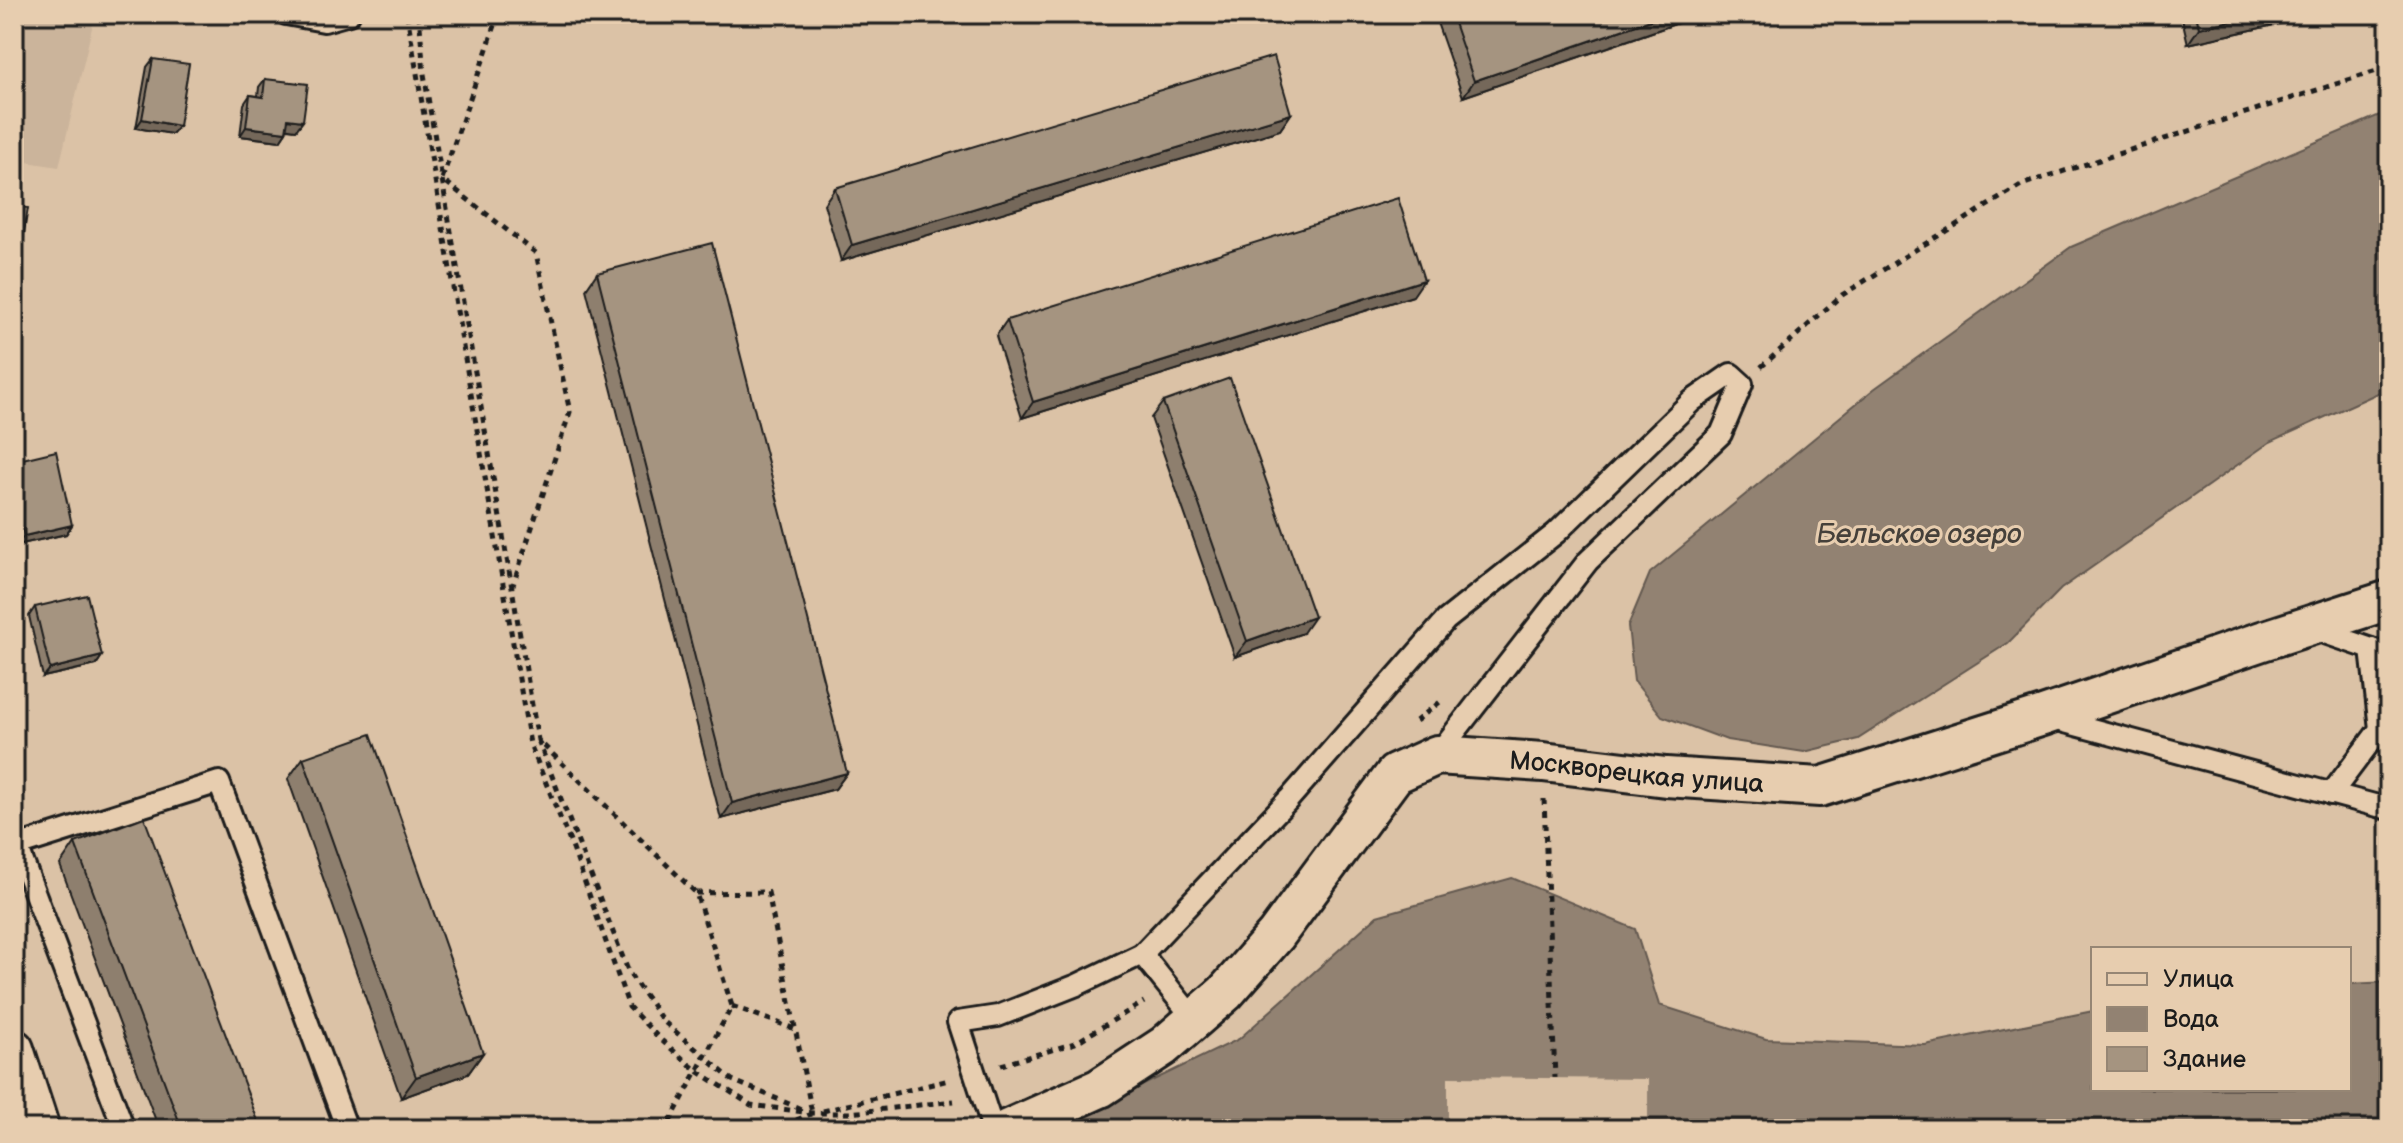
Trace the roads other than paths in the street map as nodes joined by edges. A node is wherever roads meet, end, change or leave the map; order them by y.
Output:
1 (286, 14) edge
2 (349, 14) edge
3 (2389, 600) edge
4 (2305, 626) junction
5 (2380, 652) edge
6 (2043, 716) junction
7 (1437, 755) junction
8 (2331, 794) junction
9 (2389, 809) edge
10 (15, 847) edge
11 (1142, 954) junction
12 (1194, 1019) junction
13 (14, 1049) edge
14 (40, 1129) edge
15 (124, 1129) edge
16 (347, 1129) edge
17 (993, 1129) edge
18 (1008, 1129) edge

1 - 2 lane
3 - 4 street, Москворецкая улица
4 - 5 lane
4 - 6 street, Москворецкая улица
5 - 8 lane
6 - 7 street, Москворецкая улица
6 - 8 lane
7 - 11 lane
7 - 12 street, Москворецкая улица
8 - 9 lane
10 - 15 lane
10 - 16 lane
11 - 12 lane
11 - 17 lane
12 - 18 street, Москворецкая улица
13 - 14 street

